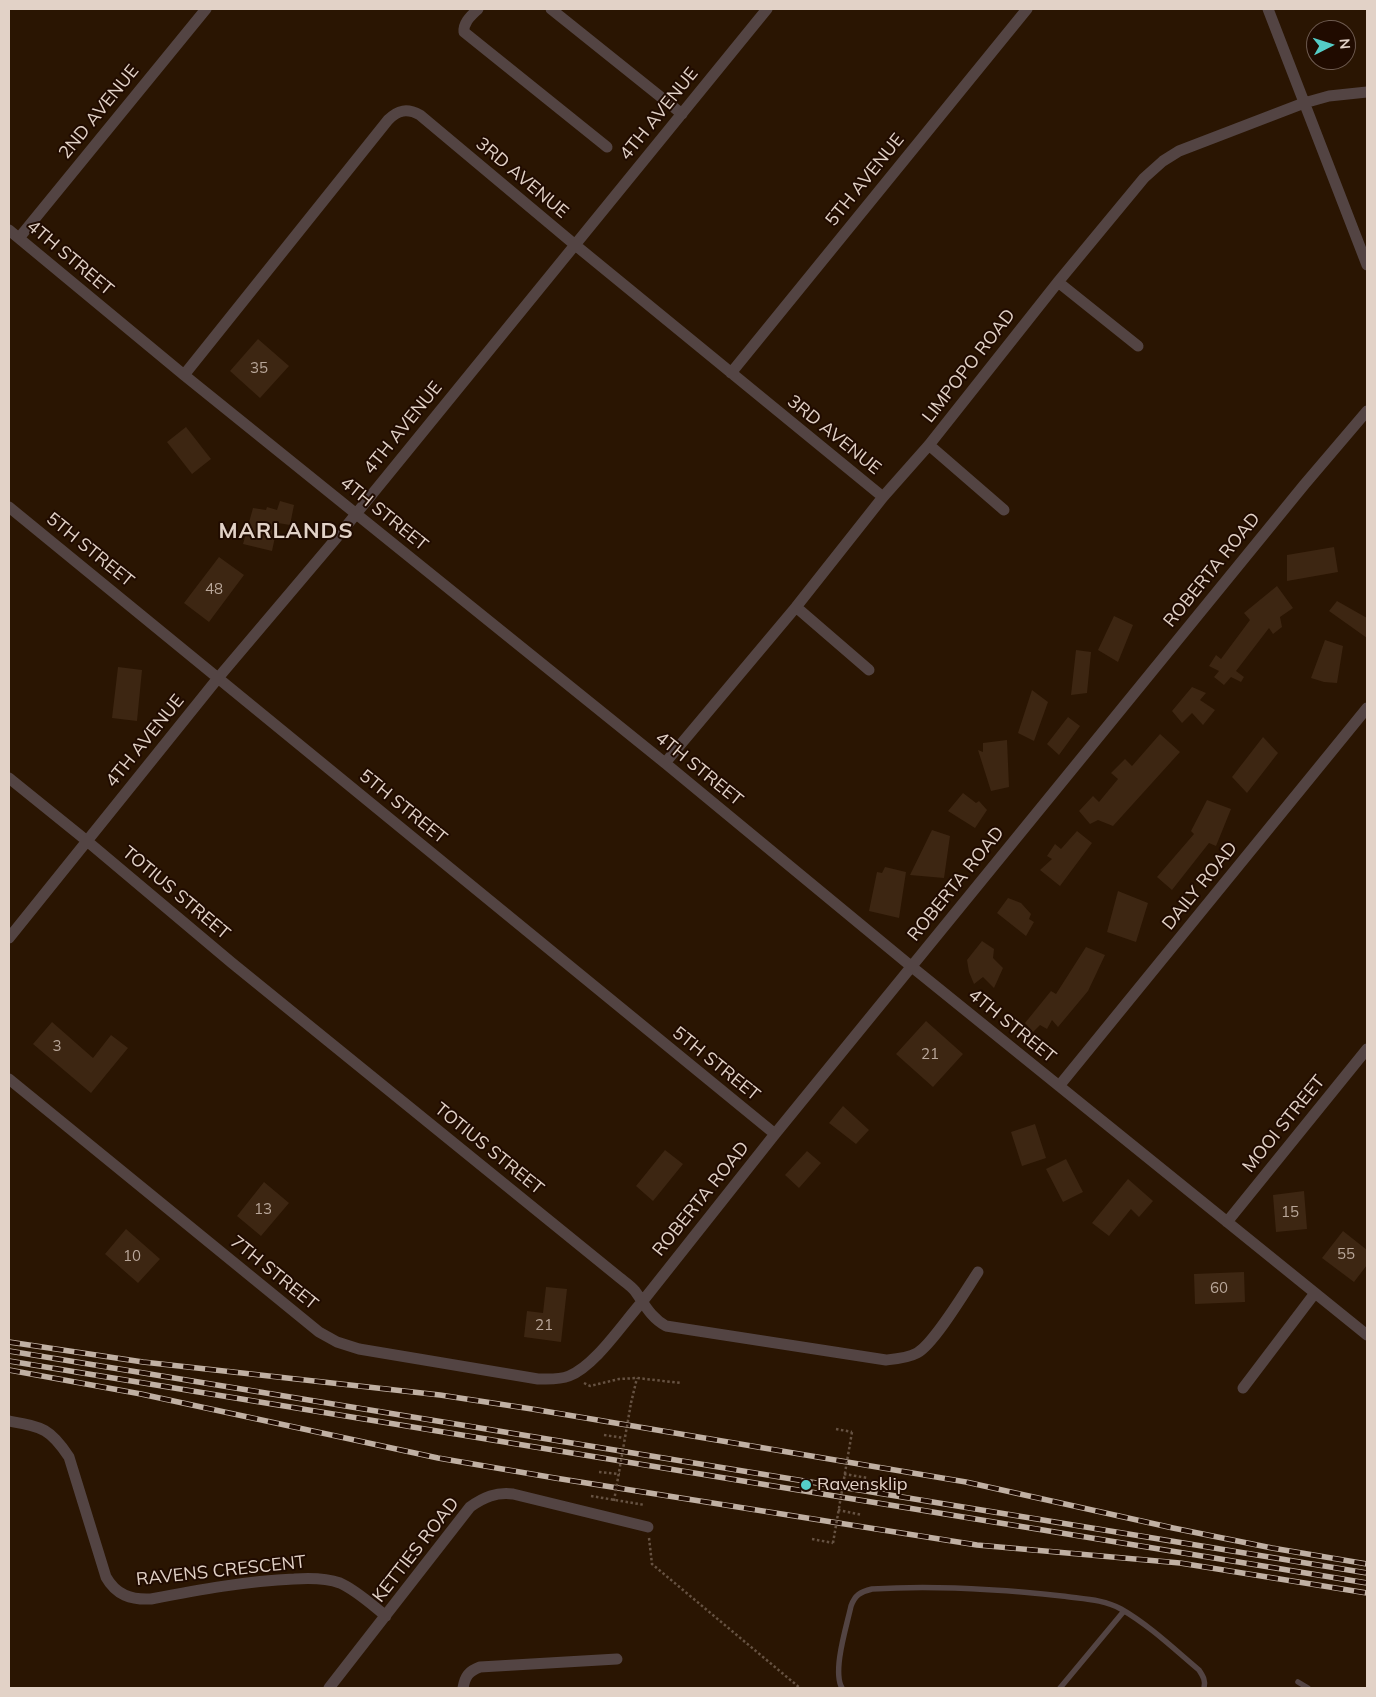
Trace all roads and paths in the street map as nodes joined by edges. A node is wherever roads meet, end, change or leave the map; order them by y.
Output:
1 (206, 9) edge
2 (478, 9) edge
3 (551, 9) edge
4 (767, 9) edge
5 (1027, 9) edge
6 (1268, 9) edge
7 (1367, 92) edge
8 (1304, 103) junction
9 (682, 114) junction
10 (607, 147) dead end
11 (9, 230) edge
12 (19, 238) junction
13 (574, 244) junction
14 (1367, 266) edge
15 (1058, 282) junction
16 (1138, 346) dead end
17 (731, 373) junction
18 (184, 375) junction
19 (1367, 411) edge
20 (929, 445) junction
21 (883, 497) junction
22 (9, 507) edge
23 (1004, 510) dead end
24 (356, 513) junction
25 (796, 607) junction
26 (869, 670) dead end
27 (218, 678) junction
28 (1367, 708) edge
29 (665, 763) junction
30 (9, 778) edge
31 (87, 840) junction
32 (9, 938) edge
33 (912, 967) junction
34 (1367, 1049) edge
35 (9, 1080) edge
36 (1059, 1086) junction
37 (775, 1134) junction
38 (1227, 1222) junction
39 (978, 1272) dead end
40 (1315, 1293) junction
41 (642, 1302) junction
42 (1367, 1334) edge
43 (569, 1376) junction
44 (637, 1378) junction
45 (681, 1384) dead end
46 (1243, 1388) dead end
47 (9, 1421) edge
48 (836, 1429) dead end
49 (604, 1435) dead end
50 (624, 1438) junction
51 (599, 1472) dead end
52 (620, 1474) junction
53 (844, 1474) junction
54 (868, 1478) dead end
55 (591, 1496) dead end
56 (614, 1501) junction
57 (646, 1505) dead end
58 (838, 1510) junction
59 (862, 1515) dead end
60 (648, 1527) joint
61 (812, 1539) dead end
62 (1124, 1610) junction
63 (386, 1616) junction
64 (617, 1658) dead end
65 (1298, 1682) dead end
66 (329, 1688) edge
67 (463, 1688) edge
68 (800, 1688) edge
69 (842, 1688) edge
70 (1060, 1688) edge
71 (1204, 1688) edge
72 (1308, 1688) edge

1 - 12 street, 2ND AVENUE
2 - 10 street
3 - 9 street
4 - 9 street, 4TH AVENUE
5 - 17 street, 5TH AVENUE
6 - 8 street
7 - 8 street, LIMPOPO ROAD
8 - 14 street
8 - 15 street, LIMPOPO ROAD
9 - 13 street, 4TH AVENUE
11 - 12 street, 4TH STREET
12 - 18 street, 4TH STREET
13 - 17 street, 3RD AVENUE
13 - 18 street, 3RD AVENUE
13 - 24 street, 4TH AVENUE
15 - 16 street
15 - 20 street, LIMPOPO ROAD
17 - 21 street, 3RD AVENUE
18 - 24 street, 4TH STREET
19 - 33 street, ROBERTA ROAD
20 - 21 street, LIMPOPO ROAD
20 - 23 street
21 - 25 street, LIMPOPO ROAD
22 - 27 street, 5TH STREET
24 - 27 street, 4TH AVENUE
24 - 29 street, 4TH STREET
25 - 26 street
25 - 29 street, LIMPOPO ROAD
27 - 31 street, 4TH AVENUE
27 - 37 street, 5TH STREET
28 - 36 street, DAILY ROAD
29 - 33 street, 4TH STREET
30 - 31 street, TOTIUS STREET
31 - 32 street, 4TH AVENUE
31 - 41 street, TOTIUS STREET
33 - 36 street, 4TH STREET
33 - 37 street, ROBERTA ROAD
34 - 38 street, MOOI STREET
35 - 43 street, 7TH STREET
36 - 38 street, 4TH STREET
37 - 41 street, ROBERTA ROAD
38 - 40 street, 4TH STREET
39 - 41 street, TOTIUS STREET
40 - 42 street, 4TH STREET
40 - 46 street
41 - 43 street, ROBERTA ROAD
43 - 44 path
44 - 45 path
44 - 50 path, bridge
47 - 63 street, RAVENS CRESCENT
48 - 53 path, bridge
49 - 50 path
50 - 52 path, bridge
51 - 52 path
52 - 56 path, bridge
53 - 54 path
53 - 58 path, bridge
55 - 56 path
56 - 57 path
58 - 59 path
58 - 61 path, bridge
60 - 63 street, KETTIES ROAD
60 - 68 path
62 - 69 lane
62 - 70 lane
62 - 71 lane
63 - 66 street, KETTIES ROAD
64 - 67 street
65 - 72 lane

